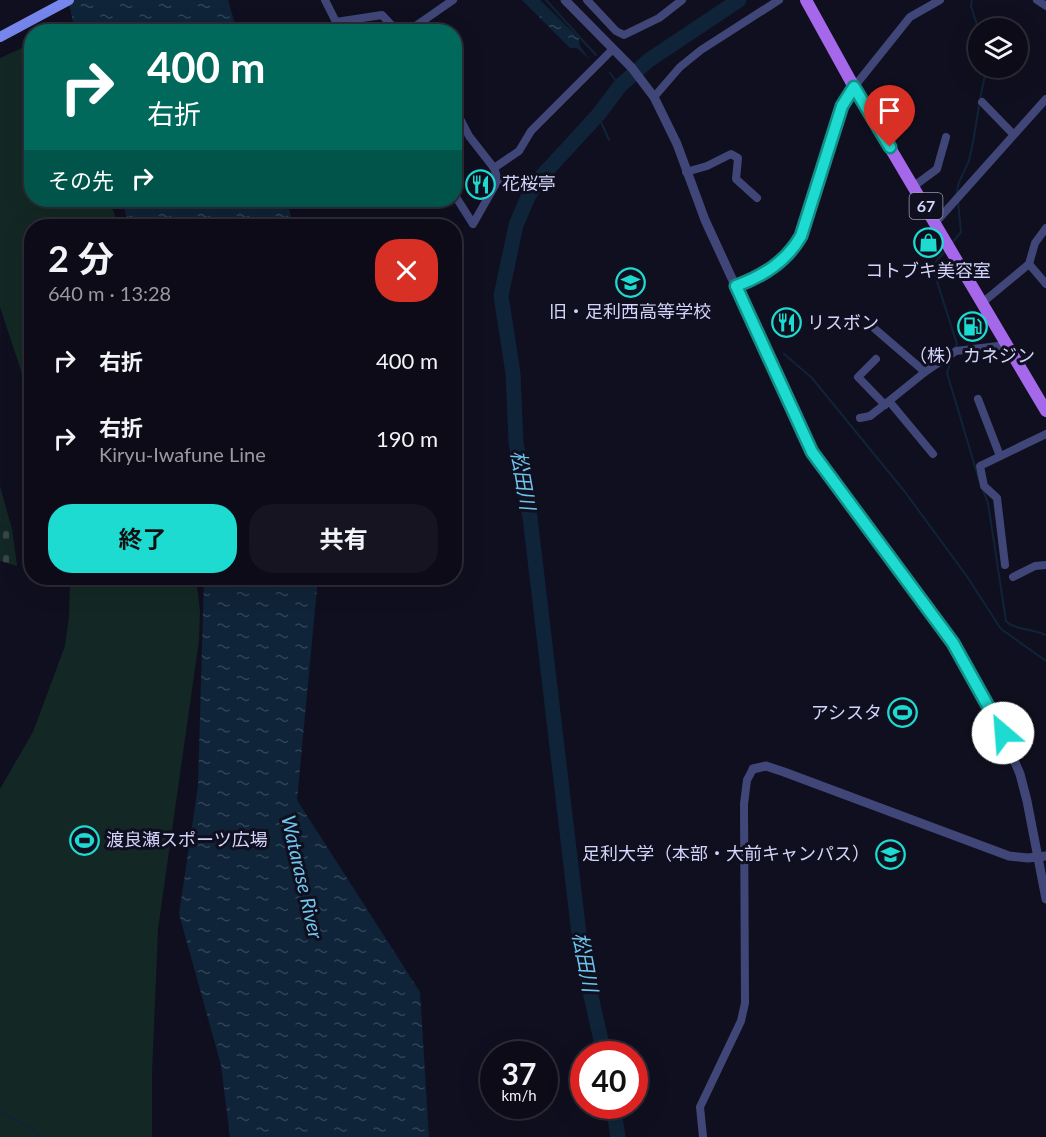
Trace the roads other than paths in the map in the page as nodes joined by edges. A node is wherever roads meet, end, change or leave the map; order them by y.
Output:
1 (69, 0) edge
2 (325, 0) edge
3 (453, 0) edge
4 (587, 0) edge
5 (682, 0) edge
6 (779, 0) edge
7 (806, 0) edge
8 (940, 0) edge
9 (1037, 0) edge
10 (569, 1) edge
11 (1046, 6) edge
12 (24, 24) edge
13 (24, 24) edge
14 (390, 24) edge
15 (418, 24) edge
16 (0, 37) edge
17 (613, 49) junction
18 (854, 87) junction
19 (653, 95) junction
20 (1046, 99) edge
21 (982, 102) dead end
22 (462, 122) edge
23 (1013, 134) junction
24 (946, 137) dead end
25 (494, 168) junction
26 (686, 172) junction
27 (914, 186) junction
28 (757, 198) dead end
29 (462, 207) edge
30 (936, 222) junction
31 (1046, 228) edge
32 (1029, 264) junction
33 (1046, 284) edge
34 (736, 286) junction
35 (982, 303) junction
36 (875, 329) dead end
37 (1007, 345) junction
38 (876, 359) dead end
39 (925, 372) junction
40 (1042, 394) edge
41 (978, 399) dead end
42 (887, 403) junction
43 (1046, 411) edge
44 (860, 418) dead end
45 (1046, 434) edge
46 (933, 454) dead end
47 (1000, 456) junction
48 (1005, 565) dead end
49 (1046, 566) edge
50 (1013, 577) dead end
51 (753, 770) joint
52 (1042, 857) edge
53 (1046, 899) edge
54 (703, 1137) edge

1 - 12 main road
2 - 14 street
3 - 15 street
4 - 5 street
6 - 19 street
7 - 18 main road, 67
8 - 18 street
9 - 11 street
10 - 17 street
13 - 16 main road
17 - 19 street
17 - 25 street
18 - 27 main road, 67
18 - 34 street
19 - 26 street
20 - 23 street
21 - 23 street
22 - 25 street
23 - 30 street
24 - 27 street
25 - 29 street
26 - 28 street
26 - 34 street
27 - 30 main road, 67
30 - 35 main road, 67
31 - 32 street
32 - 33 street
32 - 35 street
34 - 52 street
35 - 37 main road, 67
36 - 39 street
37 - 39 street
37 - 40 main road, 67
38 - 42 street
39 - 42 street
40 - 43 main road, 67
41 - 47 street
42 - 44 street
42 - 46 street
45 - 47 street
47 - 48 street
49 - 50 street
51 - 52 street
51 - 54 street
52 - 53 street

